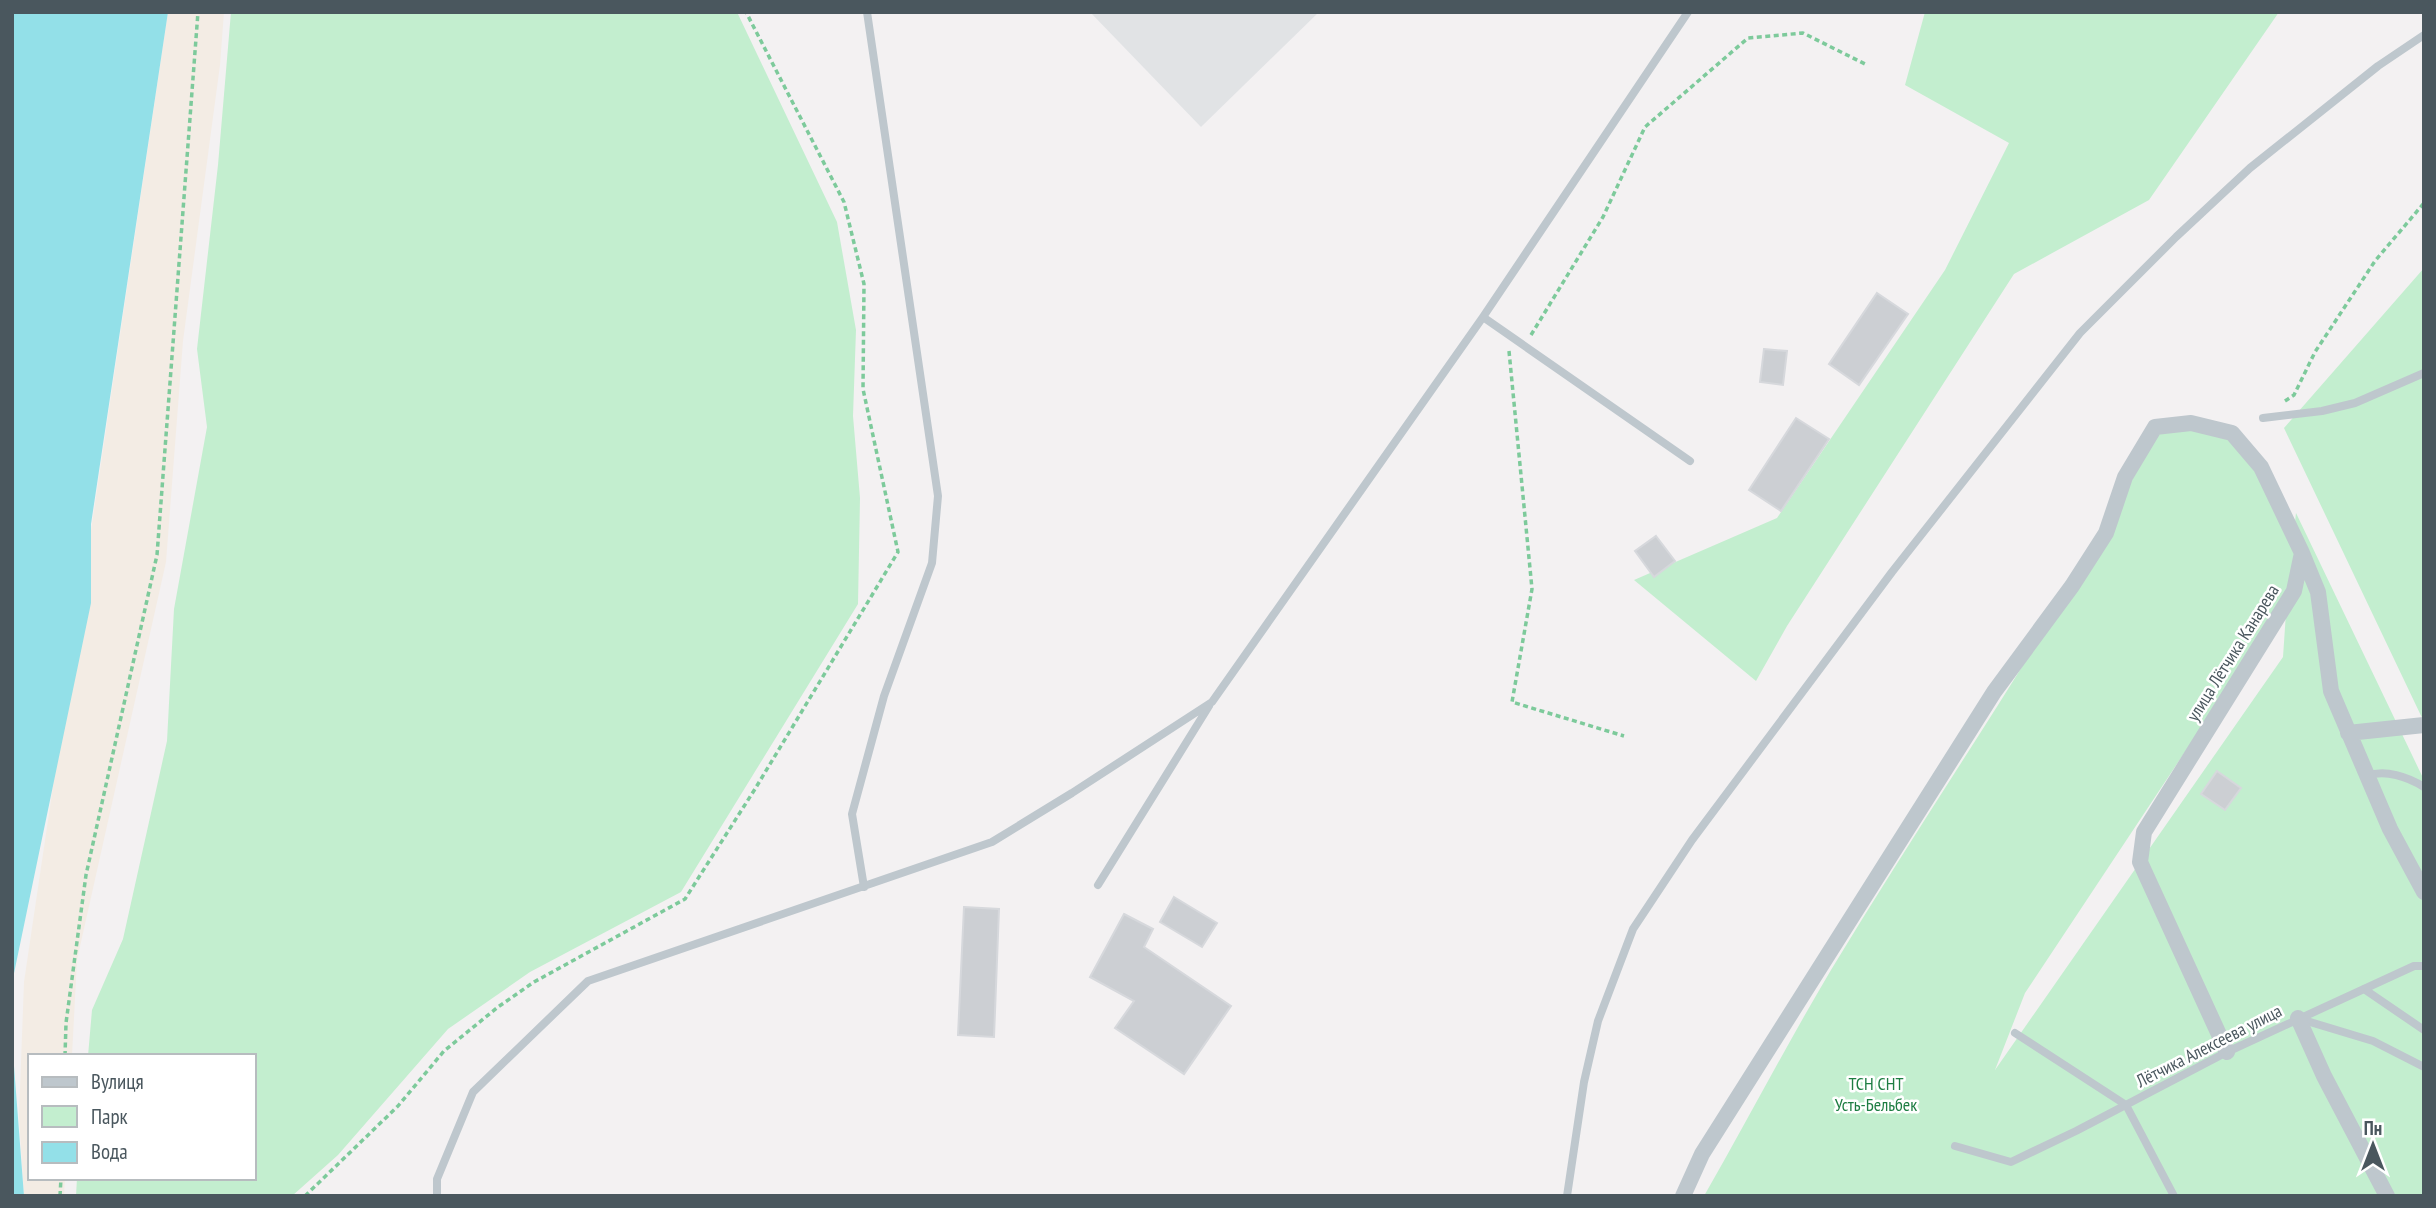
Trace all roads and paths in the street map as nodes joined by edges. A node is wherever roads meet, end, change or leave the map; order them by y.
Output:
1 (198, 12) edge
2 (746, 12) edge
3 (867, 12) edge
4 (1688, 12) edge
5 (2424, 35) edge
6 (1867, 65) dead end
7 (2424, 203) edge
8 (1483, 317) junction
9 (1508, 335) junction
10 (1524, 346) junction
11 (2424, 373) edge
12 (2263, 418) joint
13 (1690, 461) dead end
14 (2302, 553) junction
15 (1212, 702) junction
16 (2424, 725) edge
17 (2348, 733) junction
18 (1624, 736) dead end
19 (2367, 776) junction
20 (2424, 787) edge
21 (1098, 885) dead end
22 (864, 887) junction
23 (2424, 892) edge
24 (2424, 967) edge
25 (2364, 989) junction
26 (2298, 1018) junction
27 (2424, 1030) edge
28 (2015, 1033) dead end
29 (2227, 1052) junction
30 (65, 1054) edge
31 (2424, 1067) edge
32 (2126, 1105) junction
33 (1955, 1146) dead end
34 (305, 1196) edge
35 (437, 1196) edge
36 (1567, 1196) edge
37 (1683, 1196) edge
38 (2174, 1196) edge
39 (2387, 1196) edge

1 - 30 path
2 - 34 path
3 - 22 lane
4 - 8 lane
5 - 36 lane
6 - 10 path
7 - 12 path
8 - 9 lane
8 - 15 lane
9 - 10 lane
9 - 18 path
10 - 13 lane
11 - 12 lane
14 - 17 street
14 - 29 street, улица Лётчика Канарева
14 - 37 street
15 - 21 lane
15 - 22 lane
16 - 17 street
17 - 19 street
19 - 20 lane
19 - 23 street
22 - 35 lane
24 - 25 lane, Лётчика Алексеева улица
25 - 26 lane, Лётчика Алексеева улица
25 - 27 lane
26 - 29 lane, Лётчика Алексеева улица
26 - 31 lane
26 - 39 street
28 - 32 lane
29 - 32 lane, Лётчика Алексеева улица
32 - 33 lane, Лётчика Алексеева улица
32 - 38 lane

